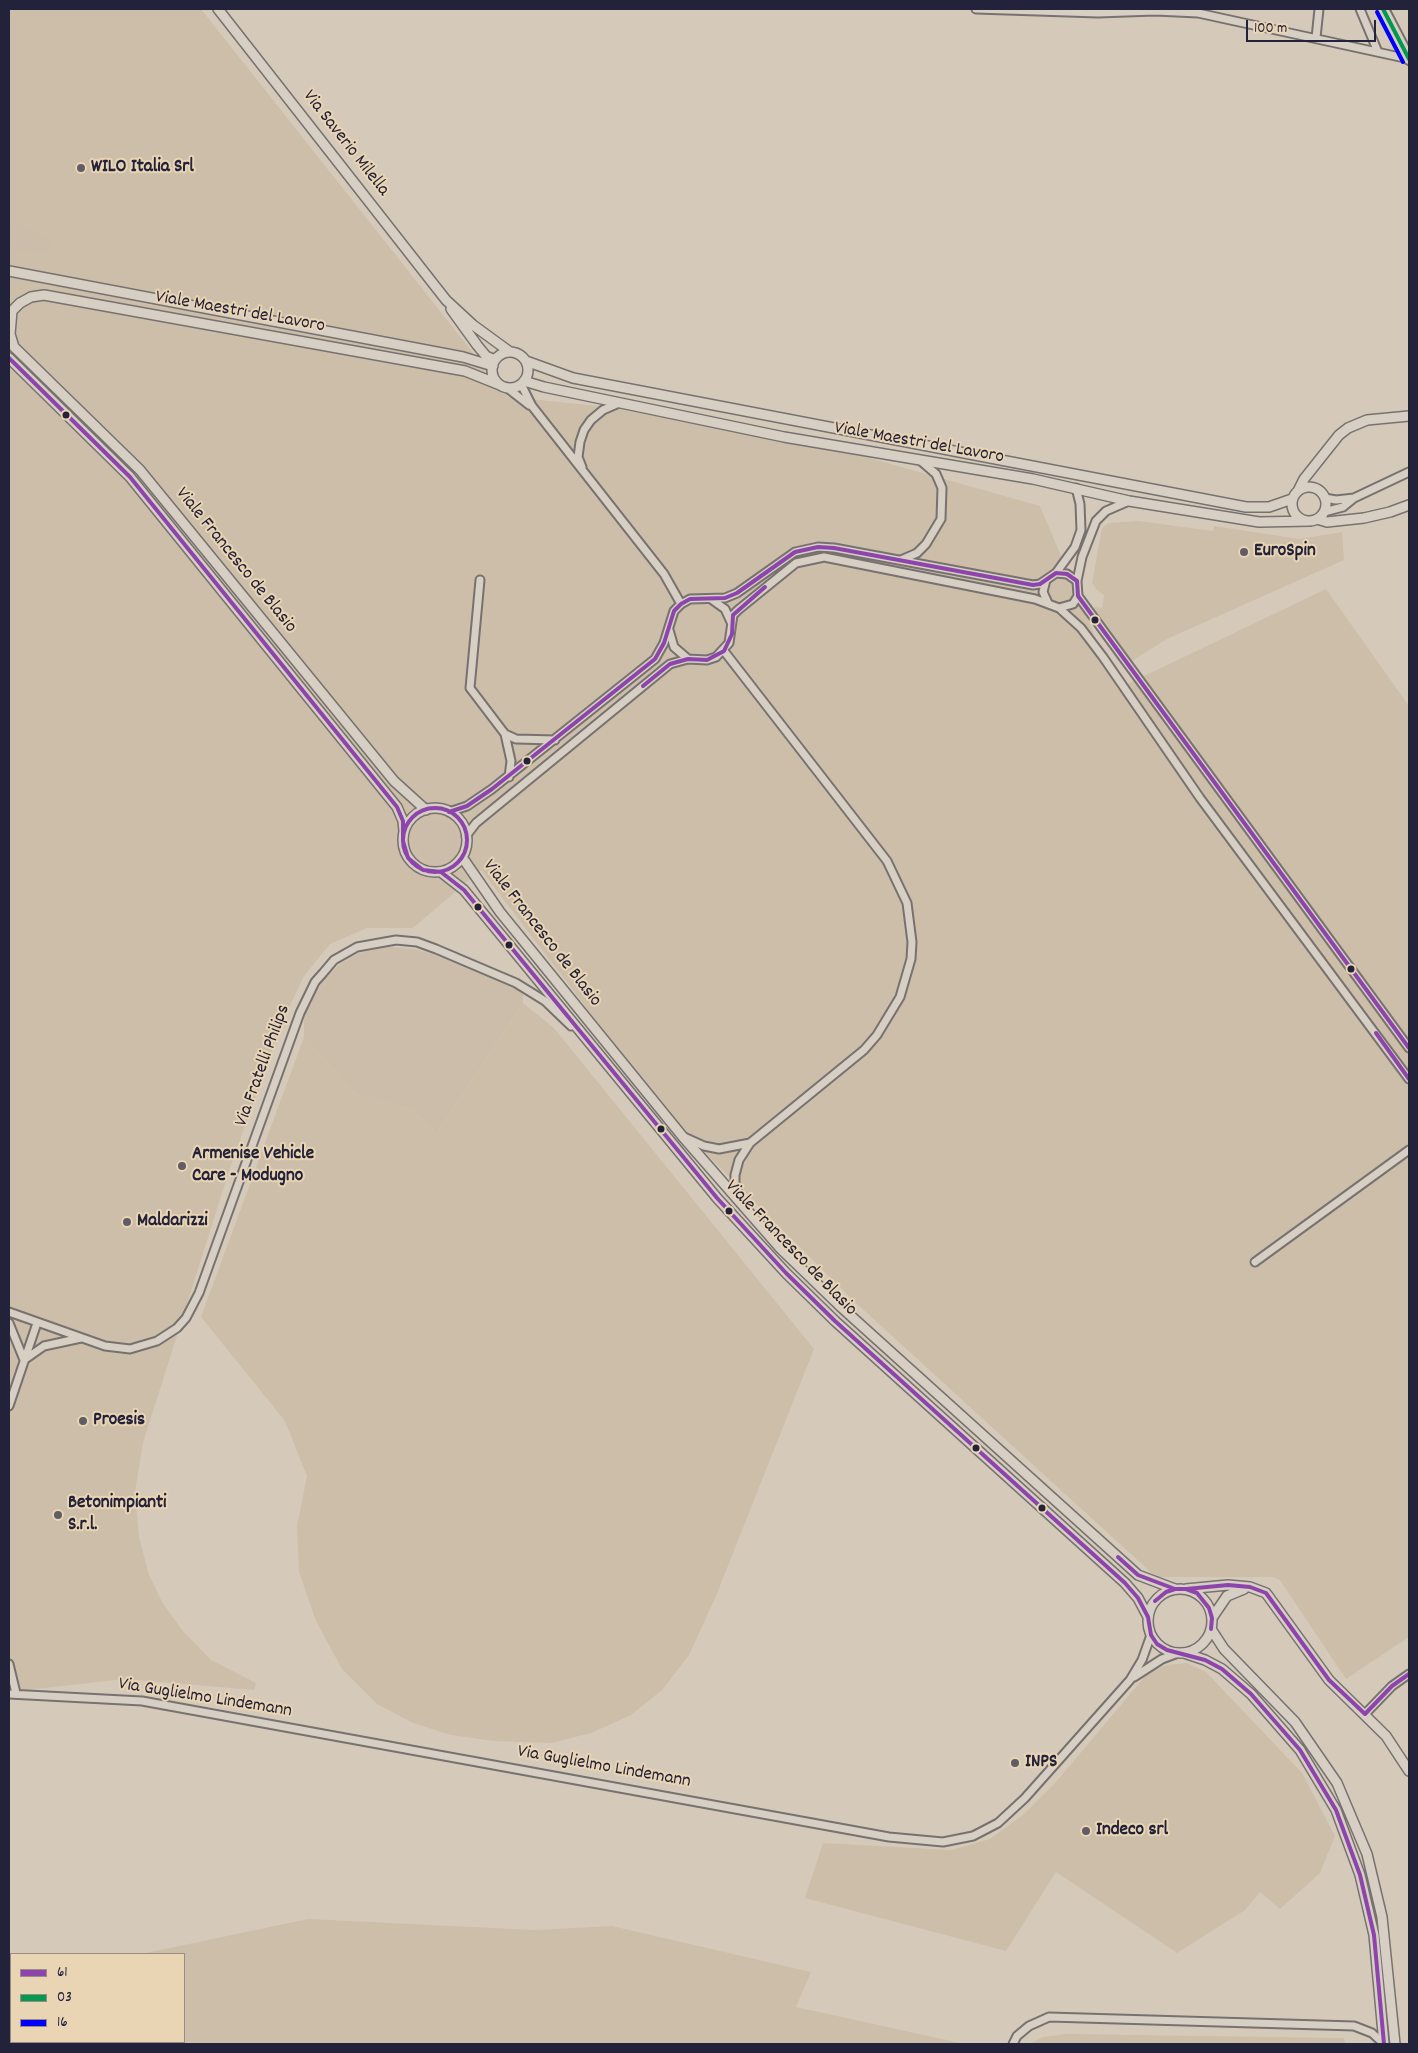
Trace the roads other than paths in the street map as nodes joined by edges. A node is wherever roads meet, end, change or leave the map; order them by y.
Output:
1 (218, 9) edge
2 (976, 9) edge
3 (1319, 9) edge
4 (1360, 9) edge
5 (1383, 9) edge
6 (1155, 10) edge
7 (1075, 11) edge
8 (1100, 11) edge
9 (1316, 38) junction
10 (1378, 52) junction
11 (1409, 59) edge
12 (9, 271) edge
13 (446, 300) junction
14 (12, 345) edge
15 (510, 352) junction
16 (9, 358) edge
17 (526, 361) junction
18 (494, 363) junction
19 (523, 382) junction
20 (503, 386) junction
21 (619, 403) junction
22 (532, 406) junction
23 (1409, 416) edge
24 (921, 461) junction
25 (1409, 472) edge
26 (585, 474) junction
27 (1076, 488) junction
28 (1298, 490) junction
29 (1325, 498) junction
30 (1354, 498) junction
31 (1292, 499) junction
32 (1129, 501) junction
33 (1409, 505) edge
34 (1324, 512) junction
35 (1314, 520) junction
36 (901, 560) junction
37 (1056, 573) junction
38 (480, 580) dead end
39 (1046, 580) junction
40 (1077, 581) junction
41 (1078, 596) junction
42 (710, 600) junction
43 (1048, 603) junction
44 (681, 604) junction
45 (1059, 608) junction
46 (732, 625) junction
47 (669, 630) junction
48 (724, 651) junction
49 (688, 659) junction
50 (505, 734) junction
51 (555, 740) junction
52 (509, 777) junction
53 (426, 810) junction
54 (449, 812) junction
55 (404, 832) junction
56 (466, 836) junction
57 (462, 857) junction
58 (441, 872) junction
59 (1409, 1048) edge
60 (598, 1051) junction
61 (1409, 1079) edge
62 (683, 1136) junction
63 (750, 1143) junction
64 (1409, 1150) edge
65 (746, 1212) junction
66 (1256, 1262) dead end
67 (9, 1312) edge
68 (9, 1323) edge
69 (37, 1323) junction
70 (81, 1338) junction
71 (24, 1360) junction
72 (9, 1406) edge
73 (1250, 1587) junction
74 (1175, 1589) junction
75 (1186, 1589) junction
76 (1148, 1618) junction
77 (1212, 1618) junction
78 (1211, 1629) junction
79 (1151, 1635) junction
80 (1181, 1653) junction
81 (9, 1664) edge
82 (1409, 1674) edge
83 (1130, 1680) junction
84 (13, 1694) edge
85 (1365, 1714) junction
86 (1409, 1771) edge
87 (1012, 2044) edge
88 (1384, 2044) edge
89 (1395, 2044) edge

1 - 13 street, Via Saverio Milella
2 - 7 street
3 - 9 street
4 - 10 street
5 - 11 main road
6 - 8 street
6 - 9 street
7 - 8 street
9 - 10 street
10 - 11 street
12 - 18 street, Viale Maestri del Lavoro
13 - 15 street, Via Saverio Milella
13 - 18 street, Via Saverio Milella
14 - 20 street, Viale Maestri del Lavoro
14 - 53 street, Viale Francesco de Blasio
15 - 17 street
15 - 18 street
16 - 55 street, Viale Francesco de Blasio
17 - 19 street
17 - 31 street, Viale Maestri del Lavoro
18 - 20 street
19 - 20 street
19 - 21 street, Viale Maestri del Lavoro
19 - 22 street
20 - 22 street
21 - 24 street, Viale Maestri del Lavoro
21 - 26 street
22 - 26 street
23 - 28 street
24 - 27 street, Viale Maestri del Lavoro
24 - 36 street
25 - 30 street
26 - 44 street
27 - 32 street, Viale Maestri del Lavoro
27 - 37 street
28 - 29 street
28 - 31 street
29 - 30 street
29 - 34 street
30 - 34 street
31 - 35 street
32 - 35 street, Viale Maestri del Lavoro
32 - 40 street
33 - 35 street, Viale Maestri del Lavoro
34 - 35 street
36 - 39 street
36 - 42 street
37 - 39 street
37 - 40 street
38 - 50 street
39 - 43 street
40 - 41 street
41 - 45 street
41 - 59 street
42 - 44 street
42 - 46 street
43 - 45 street
43 - 46 street
44 - 47 street
45 - 61 street
46 - 48 street
47 - 49 street
47 - 51 street
48 - 49 street
48 - 63 street
49 - 56 street
50 - 51 street
50 - 52 street
51 - 52 street
52 - 54 street
53 - 54 street
53 - 55 street
54 - 56 street
55 - 58 street
56 - 57 street
57 - 58 street
57 - 62 street, Viale Francesco de Blasio
58 - 60 street, Viale Francesco de Blasio
60 - 70 street, Via Fratelli Philips
60 - 76 street, Viale Francesco de Blasio
62 - 63 street
62 - 65 street, Viale Francesco de Blasio
63 - 65 street
64 - 66 street
65 - 74 street, Viale Francesco de Blasio
67 - 69 street, Via Fratelli Philips
68 - 71 street
69 - 70 street, Via Fratelli Philips
69 - 71 street
70 - 71 street
71 - 72 street
73 - 75 street
73 - 77 street
73 - 85 street
74 - 75 street
74 - 76 street
75 - 77 street
76 - 79 street
77 - 78 street
78 - 80 street
78 - 89 street
79 - 80 street
79 - 83 street, Via Guglielmo Lindemann
80 - 83 street, Via Guglielmo Lindemann
80 - 88 street
81 - 84 street
82 - 85 street
83 - 84 street, Via Guglielmo Lindemann
85 - 86 street
87 - 88 street

